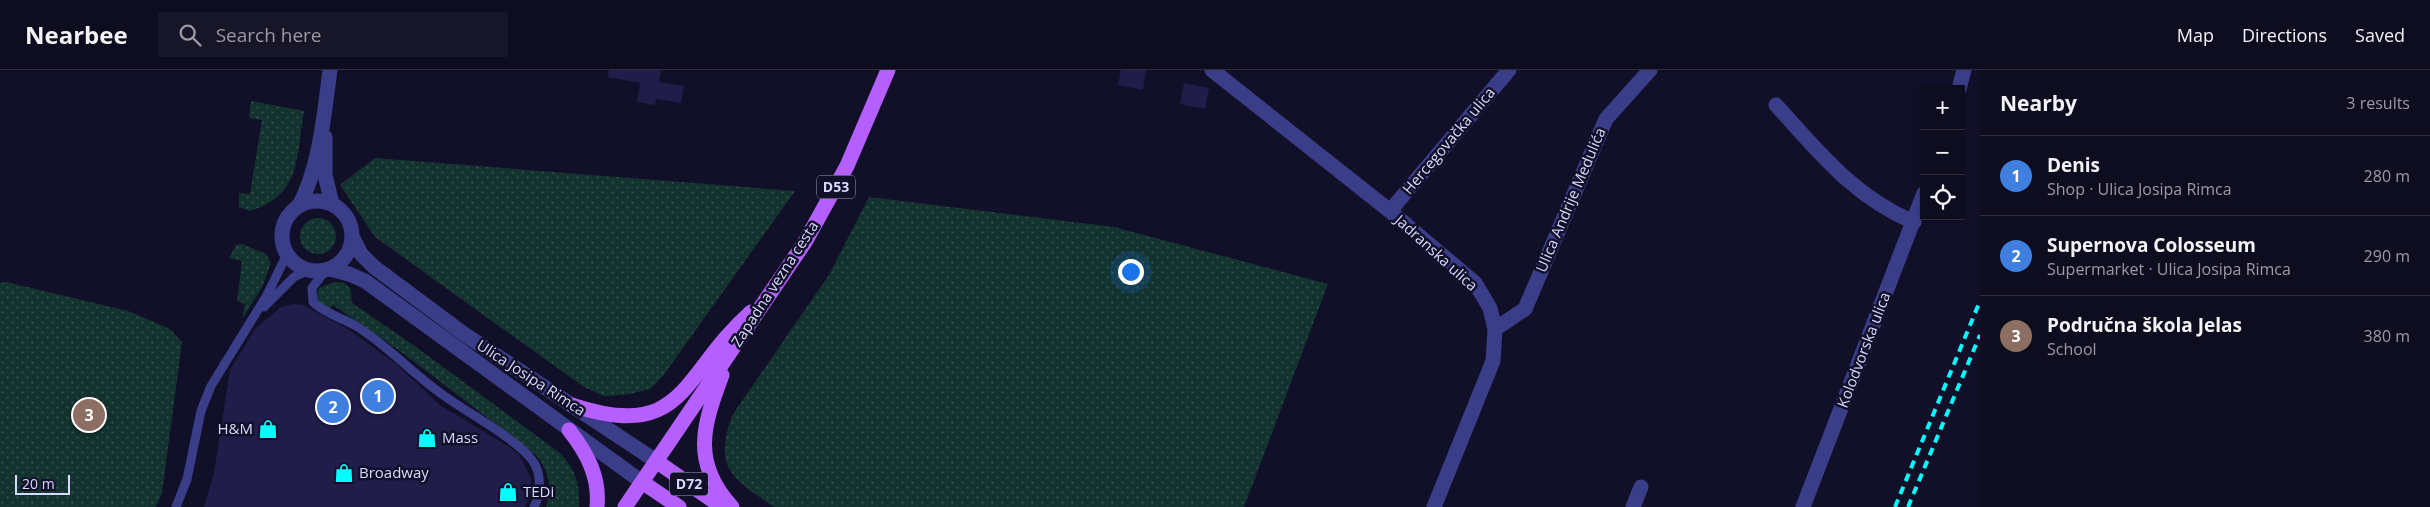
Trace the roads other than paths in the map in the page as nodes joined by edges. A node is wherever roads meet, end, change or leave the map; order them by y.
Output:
1 (330, 70) edge
2 (888, 70) edge
3 (1212, 70) edge
4 (1509, 70) edge
5 (1650, 70) edge
6 (1964, 70) edge
7 (1960, 85) edge
8 (1776, 105) dead end
9 (324, 111) junction
10 (332, 204) junction
11 (1920, 205) edge
12 (298, 206) junction
13 (1390, 211) junction
14 (1914, 222) junction
15 (352, 236) junction
16 (287, 254) junction
17 (309, 270) junction
18 (327, 270) junction
19 (769, 296) junction
20 (256, 313) junction
21 (1496, 329) junction
22 (730, 352) junction
23 (572, 405) junction
24 (569, 430) junction
25 (656, 460) junction
26 (642, 482) junction
27 (1641, 487) dead end
28 (176, 507) edge
29 (534, 507) edge
30 (597, 507) edge
31 (624, 507) edge
32 (679, 507) edge
33 (722, 507) edge
34 (732, 507) edge
35 (1434, 507) edge
36 (1632, 507) edge
37 (1803, 507) edge

1 - 9 street, Ulica Josipa Rimca
2 - 19 main road, Zapadna vezna cesta / D53
3 - 13 street, Jadranska ulica
4 - 13 street, Hercegovačka ulica
5 - 21 street, Ulica Andrije Medulića
6 - 7 street
8 - 14 street
9 - 10 street, Ulica Josipa Rimca
9 - 12 street, Ulica Josipa Rimca
10 - 12 street
10 - 15 street, Ulica Josipa Rimca
11 - 14 street, Kolodvorska ulica
12 - 16 street, Ulica Josipa Rimca
13 - 21 street, Jadranska ulica
14 - 37 street, Kolodvorska ulica
15 - 18 street
15 - 23 street, Ulica Josipa Rimca
16 - 17 street
16 - 20 lane
17 - 18 street, Ulica Josipa Rimca
17 - 20 lane
18 - 24 street, Ulica Josipa Rimca
18 - 29 lane
19 - 22 main road, Zapadna vezna cesta / D53
19 - 23 main road
20 - 28 lane
21 - 35 street, Jadranska ulica
22 - 25 main road, Zapadna vezna cesta / D53
22 - 34 main road
23 - 25 street, Ulica Josipa Rimca
24 - 26 street, Ulica Josipa Rimca
24 - 30 main road
25 - 26 main road, D53
25 - 33 main road, Ulica Josipa Rimca / D72
26 - 31 main road, D53
26 - 32 main road, Ulica Josipa Rimca / D72
27 - 36 street

